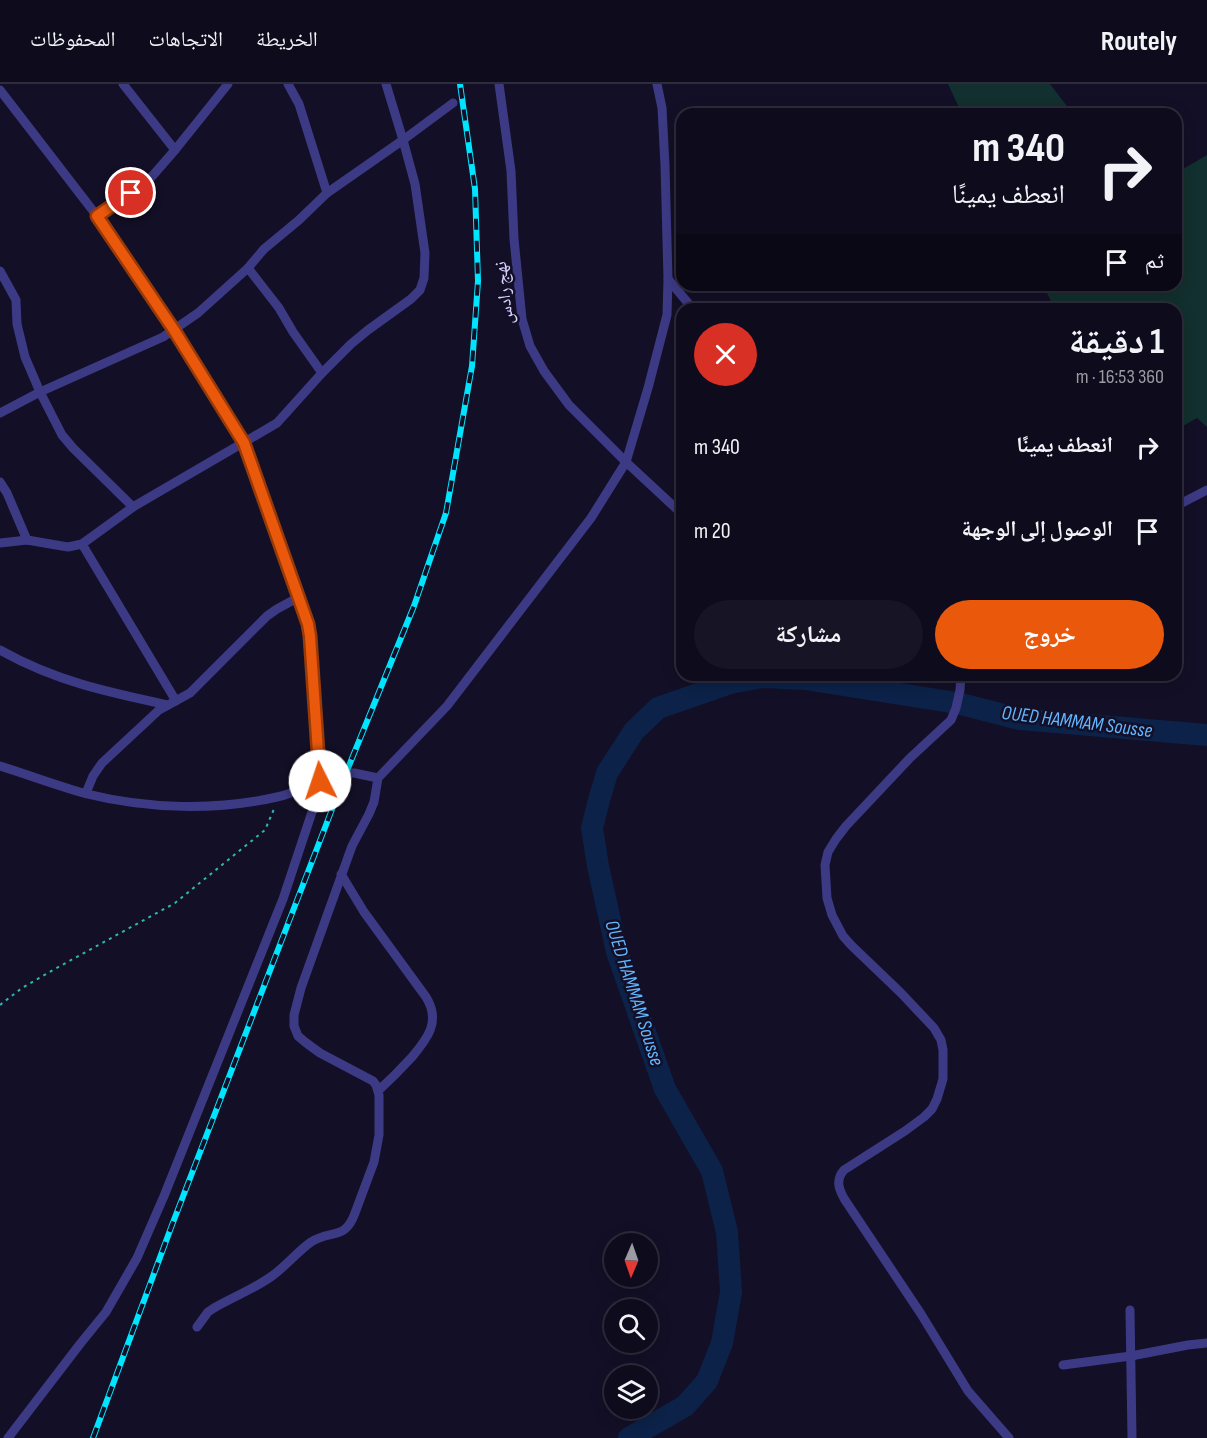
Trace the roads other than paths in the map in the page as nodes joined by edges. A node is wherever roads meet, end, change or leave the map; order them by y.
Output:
1 (123, 84) edge
2 (228, 84) edge
3 (288, 84) edge
4 (386, 84) edge
5 (500, 84) edge
6 (657, 84) edge
7 (0, 90) edge
8 (453, 103) dead end
9 (404, 140) junction
10 (175, 150) junction
11 (327, 193) junction
12 (97, 216) junction
13 (248, 268) junction
14 (0, 271) edge
15 (668, 279) junction
16 (676, 289) edge
17 (678, 291) edge
18 (688, 303) edge
19 (174, 330) junction
20 (322, 374) junction
21 (40, 392) junction
22 (0, 413) edge
23 (244, 443) junction
24 (626, 462) junction
25 (0, 482) edge
26 (1207, 490) edge
27 (1182, 503) edge
28 (133, 507) junction
29 (676, 508) edge
30 (27, 540) junction
31 (0, 543) edge
32 (82, 544) junction
33 (299, 597) junction
34 (0, 650) edge
35 (961, 681) edge
36 (172, 703) junction
37 (0, 766) edge
38 (378, 778) junction
39 (320, 781) junction
40 (86, 794) junction
41 (341, 874) junction
42 (378, 1091) junction
43 (1130, 1310) dead end
44 (197, 1327) dead end
45 (1207, 1343) edge
46 (1131, 1356) junction
47 (1063, 1365) dead end
48 (9, 1438) edge
49 (1009, 1438) edge
50 (1132, 1438) edge

1 - 10 street
2 - 10 street
3 - 11 street
4 - 9 street
5 - 24 street, نهج رادس
6 - 15 street
7 - 12 street
8 - 9 street
9 - 11 street
9 - 20 street
10 - 12 street
11 - 13 street
12 - 19 street
13 - 19 street
13 - 20 street
14 - 21 street
15 - 16 street
15 - 24 street
17 - 18 street
19 - 21 street
19 - 23 street
20 - 23 street
21 - 22 street
21 - 28 street
23 - 28 street
23 - 33 street
24 - 29 street, نهج رادس
24 - 38 street
25 - 30 street
26 - 27 street
28 - 32 street
30 - 31 street
30 - 32 street
32 - 36 street
33 - 36 street
33 - 39 street
34 - 36 street
35 - 49 street
36 - 40 street
37 - 40 street
38 - 39 street
38 - 41 street
39 - 40 street
39 - 48 street
41 - 42 street
41 - 42 street
42 - 44 street
43 - 46 street
45 - 46 street
46 - 47 street
46 - 50 street

